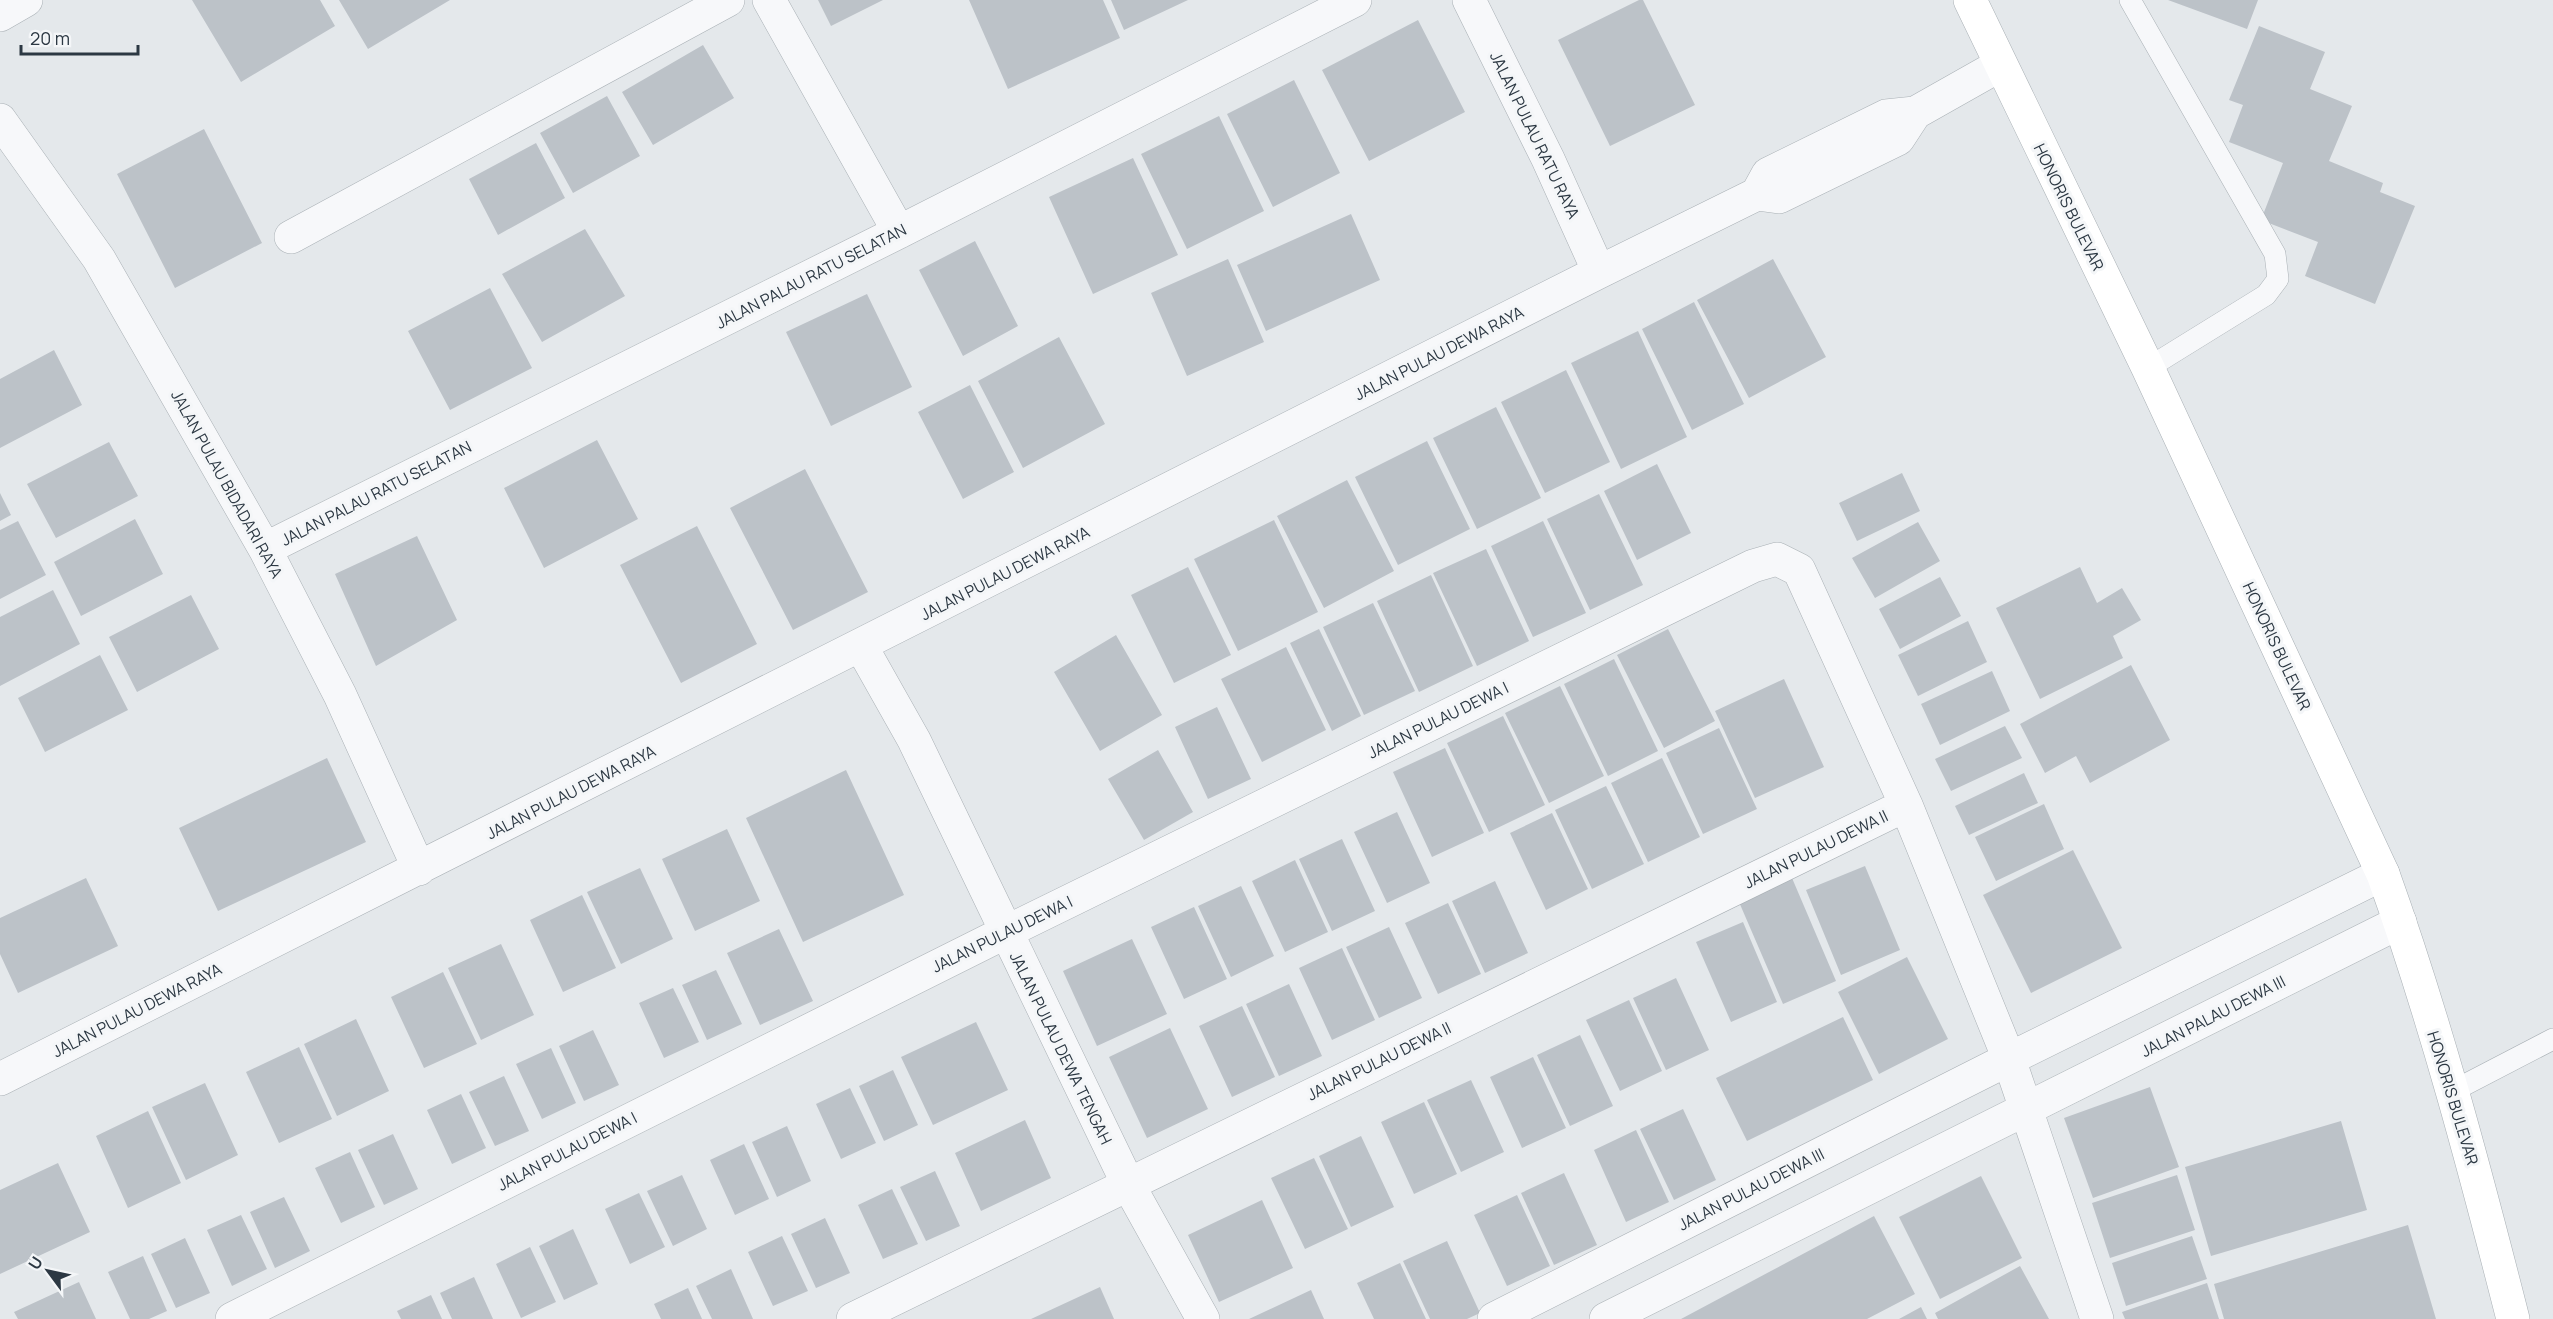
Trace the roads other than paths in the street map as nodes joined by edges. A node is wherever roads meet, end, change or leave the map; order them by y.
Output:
1 (26, 0) edge
2 (728, 0) edge
3 (769, 0) edge
4 (1355, 0) edge
5 (1469, 0) edge
6 (1970, 0) edge
7 (2130, 0) edge
8 (0, 15) edge
9 (2000, 65) junction
10 (0, 120) edge
11 (899, 232) junction
12 (291, 237) dead end
13 (1599, 272) junction
14 (2148, 368) junction
15 (265, 549) junction
16 (861, 646) junction
17 (1905, 805) junction
18 (419, 869) junction
19 (2383, 874) junction
20 (2400, 922) junction
21 (1005, 933) junction
22 (2553, 1040) edge
23 (2009, 1059) junction
24 (0, 1079) edge
25 (2451, 1092) junction
26 (2027, 1111) junction
27 (1128, 1184) junction
28 (232, 1319) edge
29 (853, 1319) edge
30 (1203, 1319) edge
31 (1494, 1319) edge
32 (1606, 1319) edge
33 (2097, 1319) edge
34 (2513, 1319) edge

1 - 8 street
2 - 12 street
3 - 11 street
4 - 11 street, JALAN PALAU RATU SELATAN
5 - 13 street, JALAN PULAU RATU RAYA
6 - 9 street, HONORIS BULEVAR
7 - 14 lane
9 - 13 street, JALAN PULAU DEWA RAYA
9 - 14 street, HONORIS BULEVAR
10 - 15 street, JALAN PULAU BIDADARI RAYA
11 - 15 street, JALAN PALAU RATU SELATAN
13 - 16 street, JALAN PULAU DEWA RAYA
14 - 19 street, HONORIS BULEVAR
15 - 18 street, JALAN PULAU BIDADARI RAYA
16 - 18 street, JALAN PULAU DEWA RAYA
16 - 21 street, JALAN PULAU DEWA TENGAH
17 - 21 street, JALAN PULAU DEWA I
17 - 23 street
17 - 27 street, JALAN PULAU DEWA II
18 - 24 street, JALAN PULAU DEWA RAYA
19 - 20 street, HONORIS BULEVAR
19 - 23 street
20 - 25 street, HONORIS BULEVAR
20 - 26 street, JALAN PALAU DEWA III
21 - 27 street, JALAN PULAU DEWA TENGAH
21 - 28 street, JALAN PULAU DEWA I
22 - 25 lane
23 - 26 street
23 - 31 street, JALAN PULAU DEWA III
25 - 34 street, HONORIS BULEVAR
26 - 32 street
26 - 33 street
27 - 29 street, JALAN PULAU DEWA II
27 - 30 street, JALAN PULAU DEWA TENGAH

